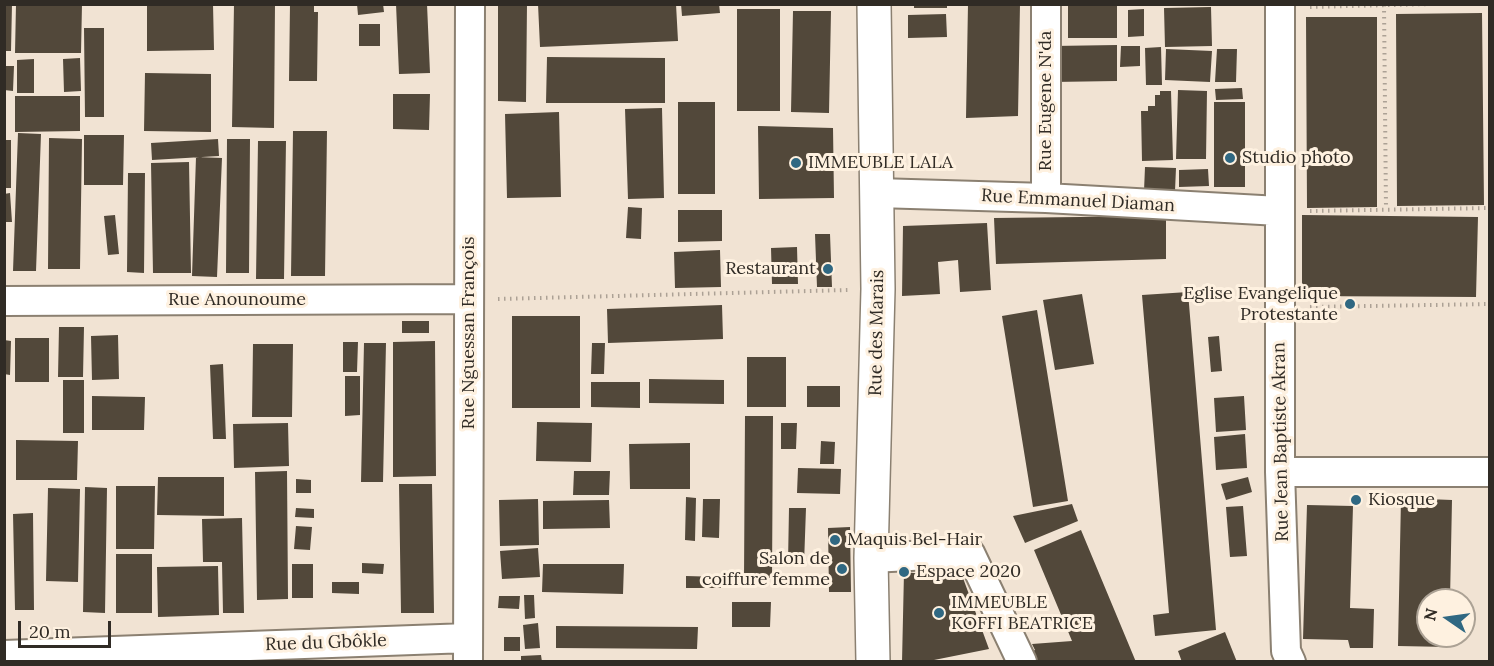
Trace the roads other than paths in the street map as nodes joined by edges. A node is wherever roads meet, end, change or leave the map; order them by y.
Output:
1 (470, 4) edge
2 (874, 4) edge
3 (1046, 4) edge
4 (1280, 6) edge
5 (877, 193) junction
6 (1046, 198) junction
7 (1278, 211) junction
8 (469, 299) junction
9 (4, 301) edge
10 (1280, 472) junction
11 (1490, 472) edge
12 (871, 558) junction
13 (468, 650) edge
14 (4, 655) edge
15 (873, 662) edge
16 (1022, 662) edge
17 (1291, 662) edge

1 - 8 street, Rue Nguessan François
2 - 5 street, Rue des Marais
3 - 6 street, Rue Eugene N'da
4 - 7 street, Rue Jean Baptiste Akran
5 - 6 street, Rue Emmanuel Diaman
5 - 12 street, Rue des Marais
6 - 7 street, Rue Emmanuel Diaman
7 - 10 street, Rue Jean Baptiste Akran
8 - 9 street, Rue Anounoume
8 - 13 street, Rue Nguessan François
10 - 11 street
10 - 17 street, Rue Jean Baptiste Akran
12 - 15 street, Rue des Marais
12 - 16 street
13 - 14 street, Rue du Gbôkle

